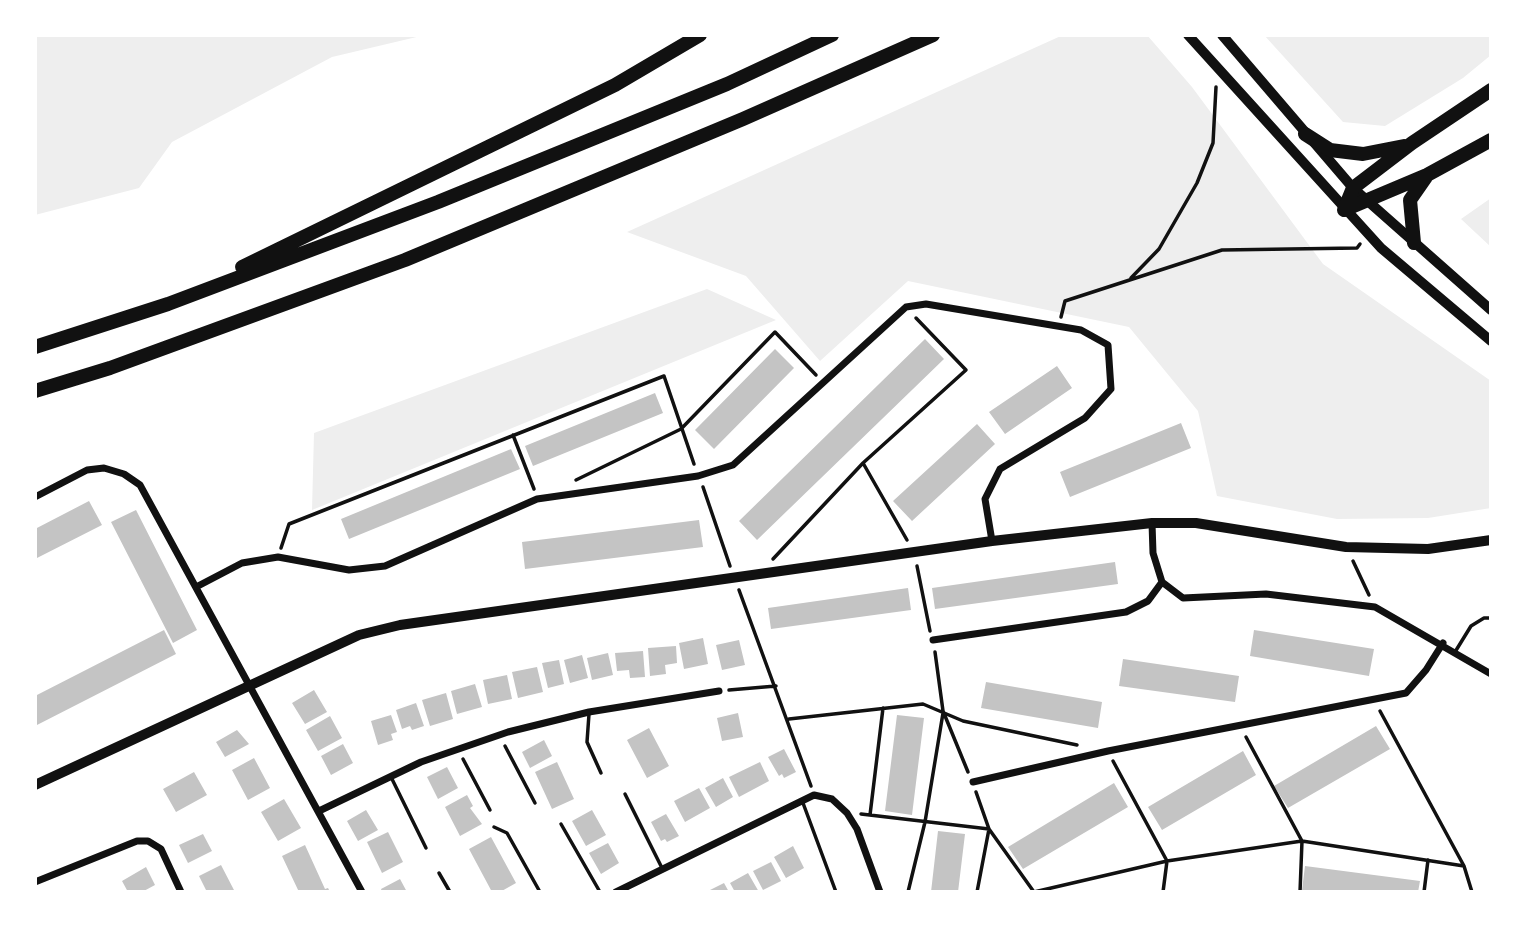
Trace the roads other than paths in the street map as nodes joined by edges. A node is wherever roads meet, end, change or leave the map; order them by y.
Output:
1 (700, 35) edge
2 (832, 35) edge
3 (933, 35) edge
4 (1188, 35) edge
5 (1222, 35) edge
6 (1491, 90) edge
7 (1305, 134) junction
8 (1491, 140) edge
9 (1412, 144) junction
10 (1427, 175) junction
11 (1353, 188) junction
12 (1367, 202) junction
13 (1344, 210) junction
14 (1414, 243) junction
15 (168, 304) junction
16 (1491, 310) edge
17 (1491, 341) edge
18 (35, 347) edge
19 (35, 391) edge
20 (35, 497) edge
21 (1152, 523) junction
22 (1491, 540) edge
23 (992, 541) junction
24 (1162, 582) junction
25 (198, 586) junction
26 (1491, 618) edge
27 (933, 640) road end
28 (1443, 643) junction
29 (1455, 652) junction
30 (1491, 674) edge
31 (250, 684) junction
32 (719, 691) road end
33 (589, 712) junction
34 (601, 773) dead end
35 (391, 777) junction
36 (973, 782) road end
37 (35, 785) edge
38 (625, 794) dead end
39 (802, 800) junction
40 (319, 811) junction
41 (426, 848) dead end
42 (662, 868) junction
43 (439, 873) dead end
44 (35, 882) edge
45 (181, 892) edge
46 (362, 892) edge
47 (450, 892) edge
48 (616, 892) edge
49 (836, 892) edge
50 (880, 892) edge

1 - 15 highway
2 - 15 highway
3 - 19 highway
4 - 13 main road
5 - 7 main road
6 - 9 highway
7 - 9 highway
7 - 11 main road
8 - 10 highway
9 - 11 highway
10 - 12 highway
10 - 14 highway
11 - 12 main road
11 - 13 highway
12 - 13 highway
12 - 14 main road
13 - 17 main road
14 - 16 main road
15 - 18 highway
20 - 25 street
21 - 22 main road
21 - 23 main road
21 - 24 street
23 - 25 street
23 - 31 main road
24 - 27 street
24 - 28 street
25 - 31 street
26 - 29 lane
28 - 29 street
28 - 36 street
29 - 30 street
31 - 37 main road
31 - 40 street
32 - 33 street
33 - 34 lane
33 - 35 street
35 - 40 street
35 - 41 lane
38 - 42 lane
39 - 42 street
39 - 49 lane
39 - 50 street
40 - 46 street
42 - 48 street
43 - 47 lane
44 - 45 street

